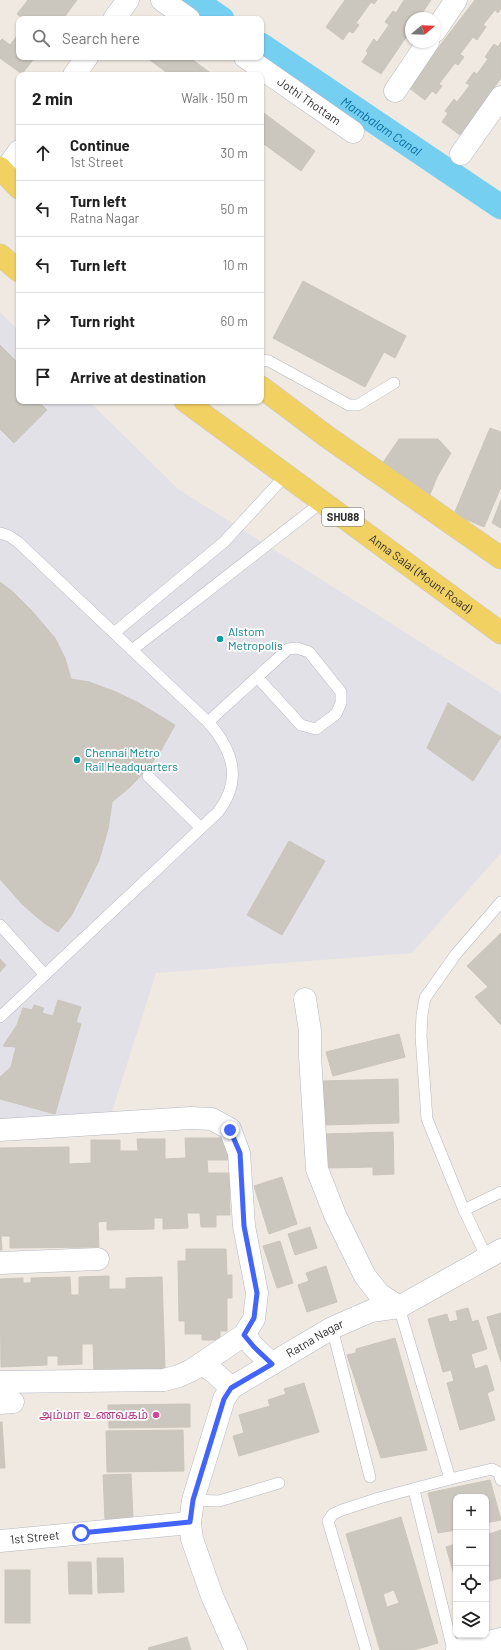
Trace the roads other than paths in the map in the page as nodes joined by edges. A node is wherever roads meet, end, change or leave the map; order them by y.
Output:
1 (128, 0) edge
2 (162, 0) edge
3 (456, 0) edge
4 (116, 16) edge
5 (185, 16) edge
6 (441, 22) edge
7 (424, 48) edge
8 (85, 60) edge
9 (249, 60) edge
10 (76, 72) edge
11 (395, 91) dead end
12 (501, 97) edge
13 (353, 132) dead end
14 (461, 154) dead end
15 (16, 155) edge
16 (2, 170) edge
17 (16, 185) edge
18 (0, 255) edge
19 (16, 268) edge
20 (264, 360) edge
21 (394, 384) dead end
22 (264, 389) edge
23 (189, 404) edge
24 (285, 476) junction
25 (322, 502) junction
26 (0, 533) edge
27 (501, 558) edge
28 (114, 633) junction
29 (501, 633) edge
30 (132, 650) junction
31 (258, 678) junction
32 (208, 722) junction
33 (148, 776) dead end
34 (201, 828) junction
35 (501, 902) edge
36 (0, 925) edge
37 (45, 975) junction
38 (305, 999) dead end
39 (0, 1018) edge
40 (0, 1130) edge
41 (501, 1192) edge
42 (464, 1210) junction
43 (494, 1254) edge
44 (98, 1259) dead end
45 (0, 1264) edge
46 (399, 1307) junction
47 (332, 1328) junction
48 (244, 1335) junction
49 (201, 1364) junction
50 (272, 1364) junction
51 (0, 1382) edge
52 (231, 1388) junction
53 (370, 1477) dead end
54 (450, 1479) junction
55 (501, 1480) edge
56 (279, 1483) dead end
57 (414, 1490) junction
58 (193, 1500) junction
59 (190, 1522) junction
60 (0, 1542) edge
61 (501, 1639) edge
62 (236, 1650) edge
63 (366, 1650) edge
64 (453, 1650) edge
65 (457, 1650) edge

1 - 4 street
2 - 5 street
3 - 6 street
7 - 11 street
8 - 10 street
9 - 13 street, Jothi Thottam
12 - 14 street
15 - 16 street
16 - 17 main road
18 - 19 main road
20 - 21 lane
22 - 27 main road
23 - 24 main road, Anna Salai (Mount Road) / SHU88
24 - 25 main road, Anna Salai (Mount Road) / SHU88
24 - 28 lane
25 - 29 main road, Anna Salai (Mount Road) / SHU88
25 - 30 lane
26 - 28 lane
28 - 30 lane
30 - 32 lane
31 - 31 lane
31 - 32 lane
32 - 34 lane
33 - 34 lane
34 - 37 lane
35 - 42 lane
36 - 37 lane
37 - 39 lane
38 - 46 street
40 - 48 street
41 - 42 lane
42 - 43 lane
43 - 46 street, Ratna Nagar
44 - 45 street
46 - 47 street, Ratna Nagar
46 - 54 lane
47 - 50 street, Ratna Nagar
47 - 53 lane
48 - 49 street
48 - 50 street
49 - 51 street
49 - 52 street
50 - 52 street, Ratna Nagar
52 - 58 street
54 - 55 lane
54 - 57 lane
56 - 58 lane
57 - 63 lane
57 - 64 lane
58 - 59 street
59 - 60 street, 1st Street
59 - 62 street
61 - 65 street

